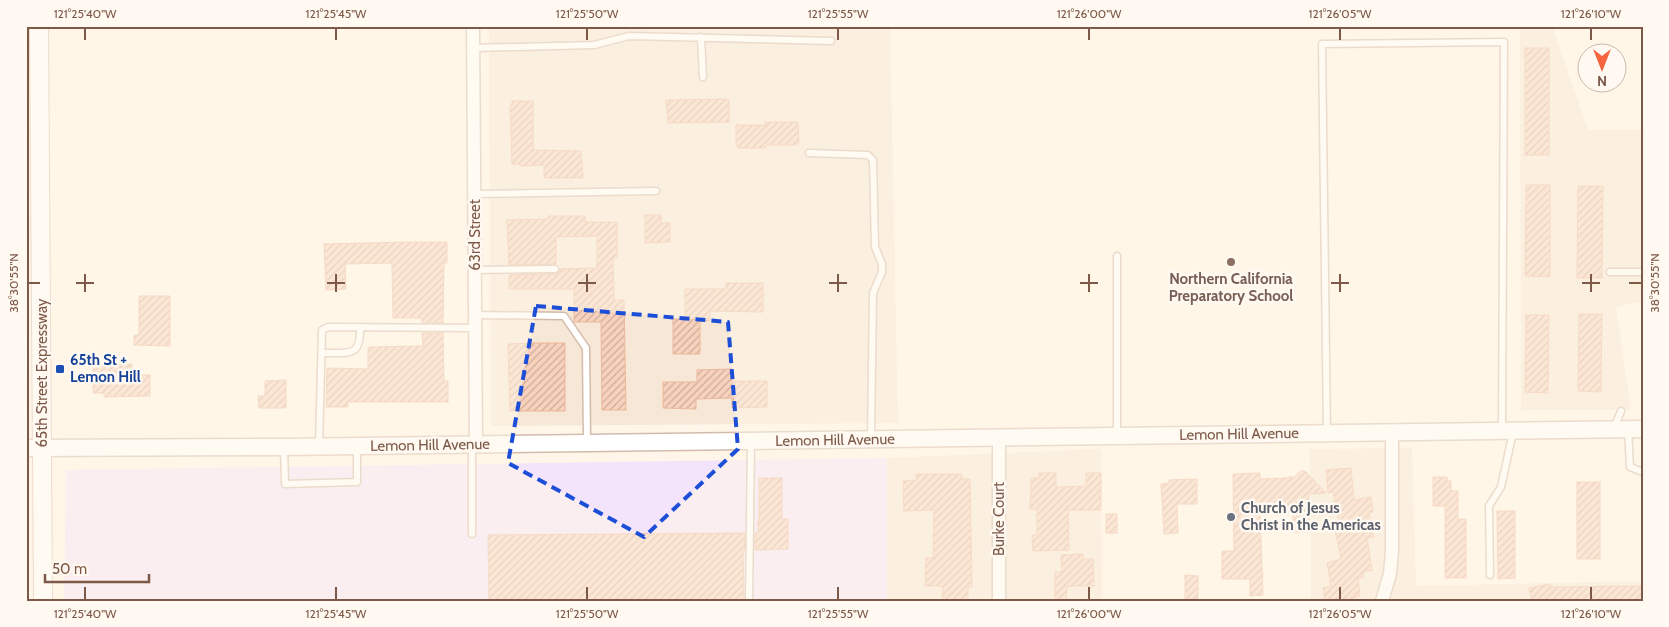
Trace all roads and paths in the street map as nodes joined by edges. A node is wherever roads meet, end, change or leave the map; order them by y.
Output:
1 (39, 26) edge
2 (474, 26) edge
3 (701, 37) junction
4 (832, 41) dead end
5 (474, 48) junction
6 (703, 77) dead end
7 (809, 153) dead end
8 (656, 191) dead end
9 (474, 194) junction
10 (1117, 256) dead end
11 (555, 269) dead end
12 (475, 270) junction
13 (1610, 272) dead end
14 (1643, 272) edge
15 (475, 321) junction
16 (360, 327) junction
17 (322, 352) junction
18 (1621, 411) dead end
19 (1628, 429) edge
20 (1508, 431) junction
21 (1392, 432) junction
22 (1327, 433) junction
23 (1117, 436) junction
24 (999, 437) junction
25 (871, 439) junction
26 (751, 441) junction
27 (587, 443) junction
28 (474, 444) junction
29 (319, 446) junction
30 (357, 446) junction
31 (284, 447) junction
32 (34, 448) edge
33 (1643, 472) edge
34 (472, 534) dead end
35 (1490, 575) dead end
36 (1386, 600) edge
37 (43, 601) edge
38 (748, 601) edge
39 (999, 601) edge

1 - 32 main road, 65th Street Expressway
2 - 5 street, 63rd Street
3 - 4 lane
3 - 5 lane
3 - 6 lane
5 - 9 street, 63rd Street
7 - 25 lane
8 - 9 lane
9 - 12 street, 63rd Street
10 - 23 lane
11 - 12 lane
12 - 15 street, 63rd Street
13 - 14 lane
15 - 16 lane
15 - 27 lane
15 - 28 street, 63rd Street
16 - 17 lane
16 - 17 lane
17 - 29 lane
18 - 19 lane
19 - 20 street, Lemon Hill Avenue
19 - 33 lane
20 - 21 street, Lemon Hill Avenue
20 - 22 lane
20 - 35 lane
21 - 22 street, Lemon Hill Avenue
21 - 36 street
22 - 23 street, Lemon Hill Avenue
23 - 24 street, Lemon Hill Avenue
24 - 25 street, Lemon Hill Avenue
24 - 39 street, Burke Court
25 - 26 street, Lemon Hill Avenue
26 - 27 street, Lemon Hill Avenue
26 - 38 lane
27 - 28 street, Lemon Hill Avenue
28 - 30 street, Lemon Hill Avenue
28 - 34 lane
29 - 30 street, Lemon Hill Avenue
29 - 31 street, Lemon Hill Avenue
30 - 31 lane
31 - 32 street, Lemon Hill Avenue
32 - 37 main road, 65th Street Expressway

